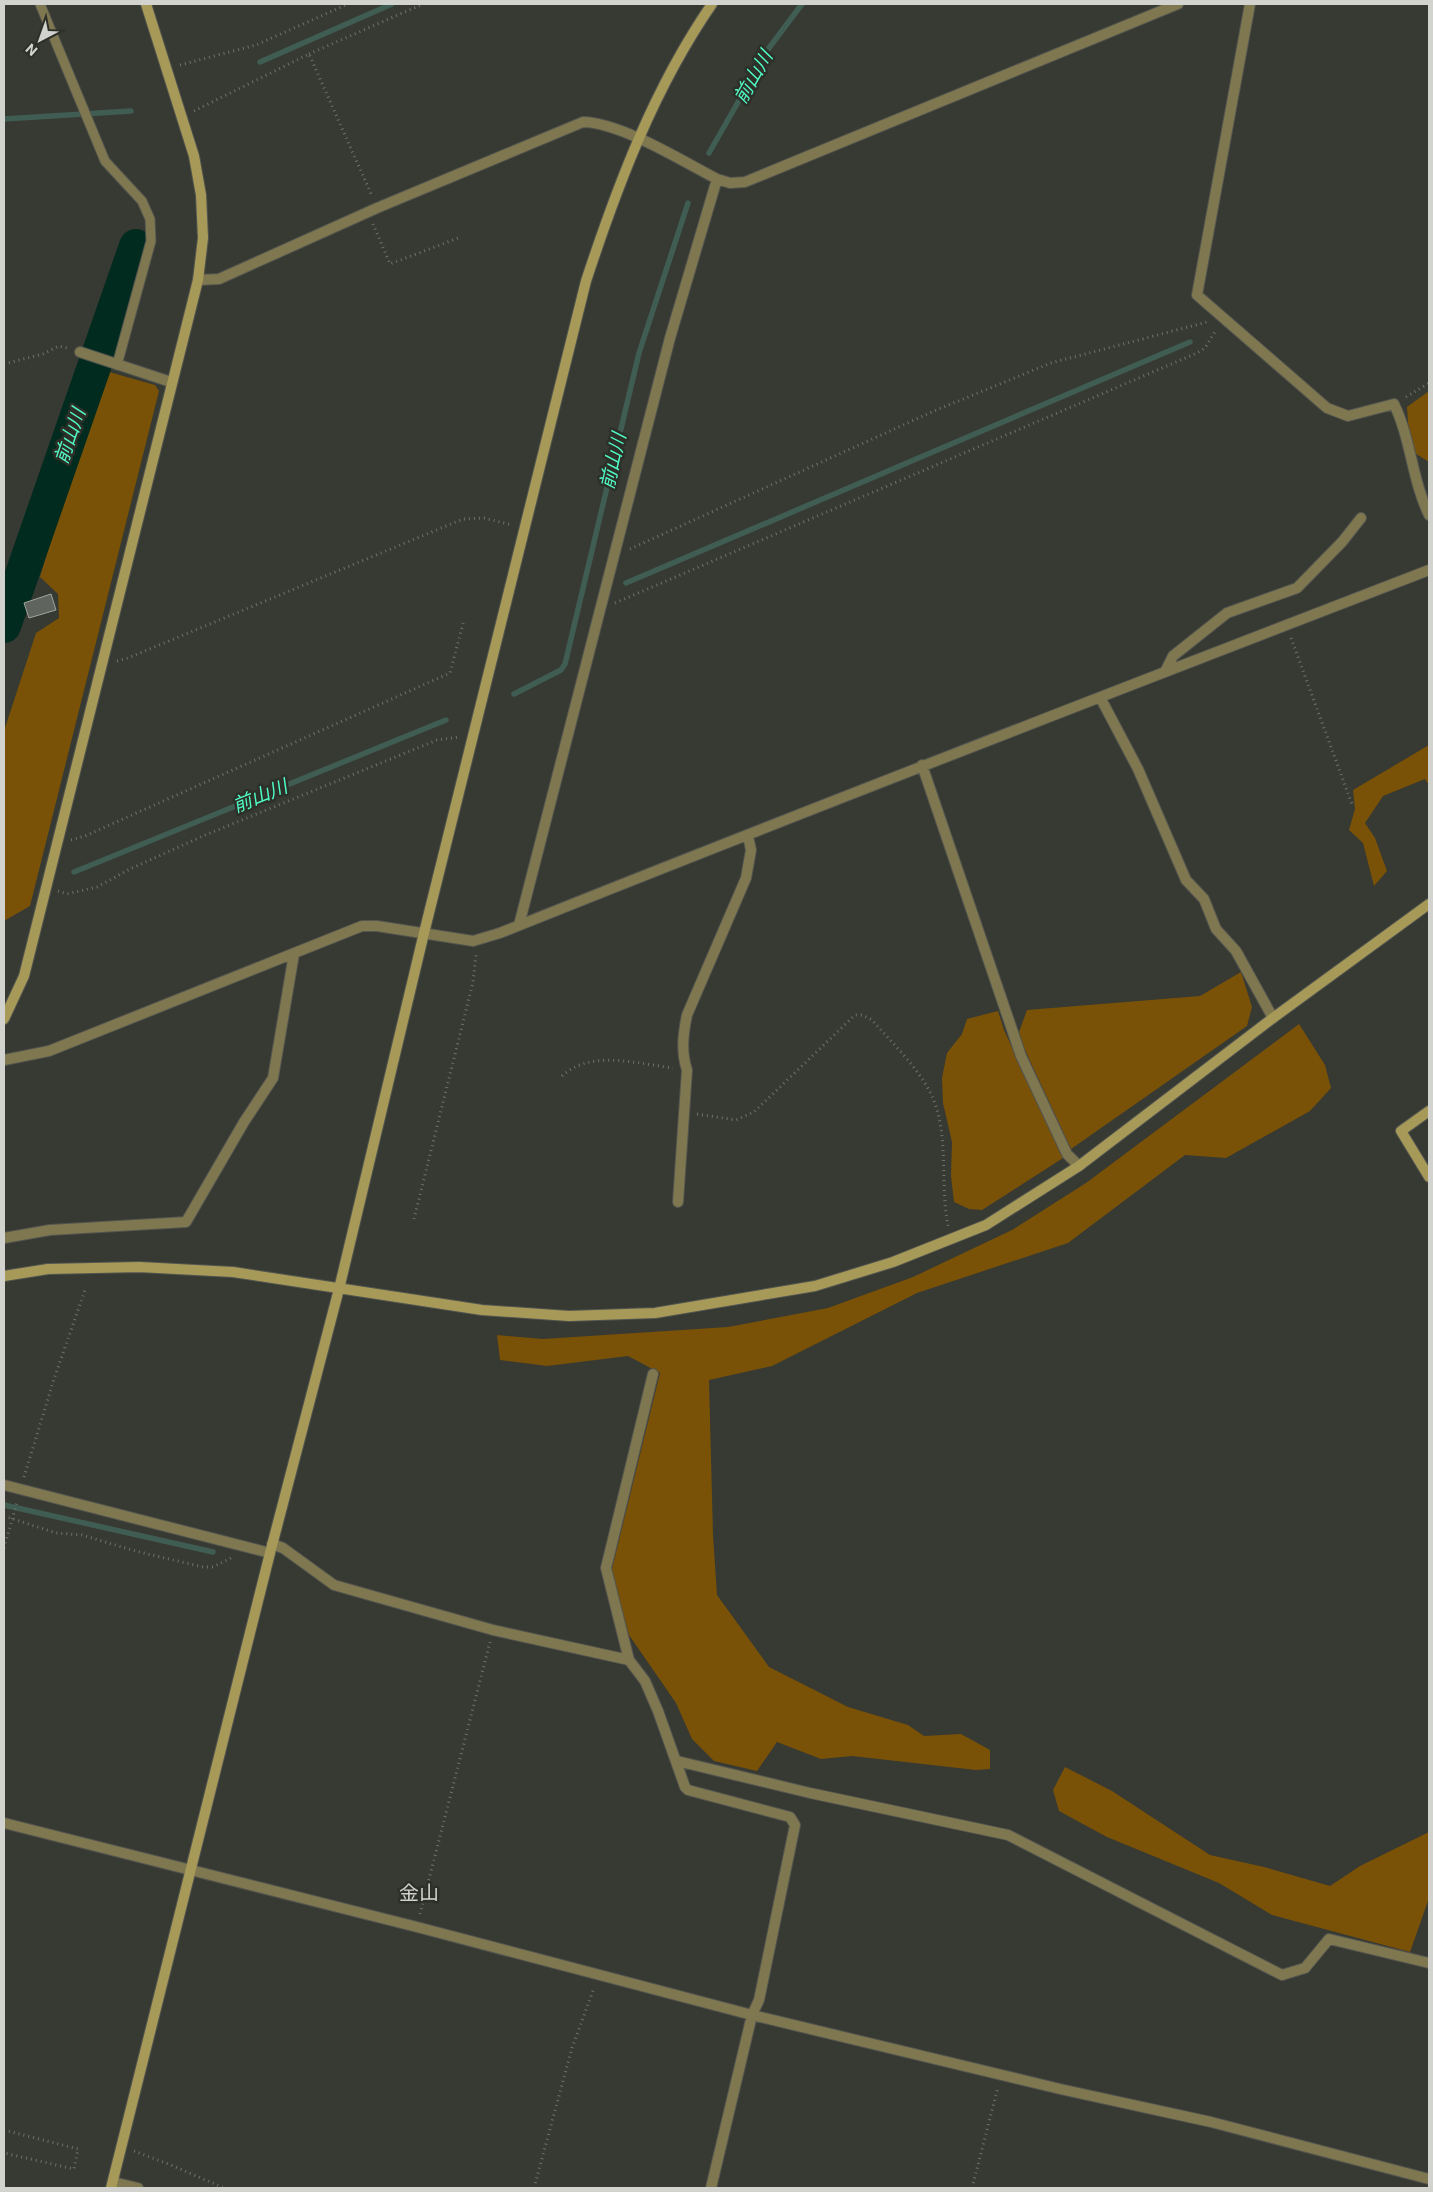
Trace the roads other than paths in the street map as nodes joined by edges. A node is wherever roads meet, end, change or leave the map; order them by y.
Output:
1 (40, 4) edge
2 (146, 4) edge
3 (712, 4) edge
4 (1178, 4) edge
5 (1250, 4) edge
6 (638, 139) junction
7 (717, 179) junction
8 (198, 280) junction
9 (80, 352) road end
10 (117, 365) junction
11 (171, 382) junction
12 (1429, 515) edge
13 (1361, 518) dead end
14 (1429, 570) edge
15 (1165, 672) junction
16 (1100, 697) junction
17 (922, 765) junction
18 (748, 836) junction
19 (1429, 904) edge
20 (519, 925) junction
21 (424, 933) junction
22 (294, 954) junction
23 (1273, 1018) junction
24 (4, 1019) edge
25 (4, 1060) edge
26 (1429, 1111) edge
27 (1079, 1166) junction
28 (1429, 1177) edge
29 (678, 1202) dead end
30 (4, 1238) edge
31 (4, 1276) edge
32 (339, 1289) junction
33 (653, 1374) dead end
34 (4, 1486) edge
35 (271, 1549) junction
36 (630, 1660) junction
37 (677, 1762) junction
38 (4, 1823) edge
39 (191, 1870) junction
40 (1429, 1963) edge
41 (752, 2015) junction
42 (1429, 2179) edge
43 (112, 2185) edge
44 (138, 2188) edge
45 (711, 2188) edge

1 - 10 lane
2 - 8 street
3 - 6 street
4 - 7 street
5 - 12 street
6 - 7 street
6 - 8 street
6 - 21 street
7 - 20 street
8 - 11 street
9 - 10 street
10 - 11 street
11 - 24 street
13 - 15 street
14 - 15 street
15 - 16 street
16 - 17 street
16 - 23 street
17 - 18 street
17 - 27 street
18 - 20 street
18 - 29 street
19 - 23 street
20 - 21 street
21 - 22 street
21 - 32 street
22 - 25 street
22 - 30 street
23 - 27 street
26 - 28 street
27 - 32 street
31 - 32 street
32 - 35 street
33 - 36 street
34 - 35 street
35 - 36 street
35 - 39 street
36 - 37 street
37 - 40 street
37 - 41 street
38 - 39 street
39 - 41 street
39 - 43 street
41 - 42 street
41 - 45 street
43 - 44 street

